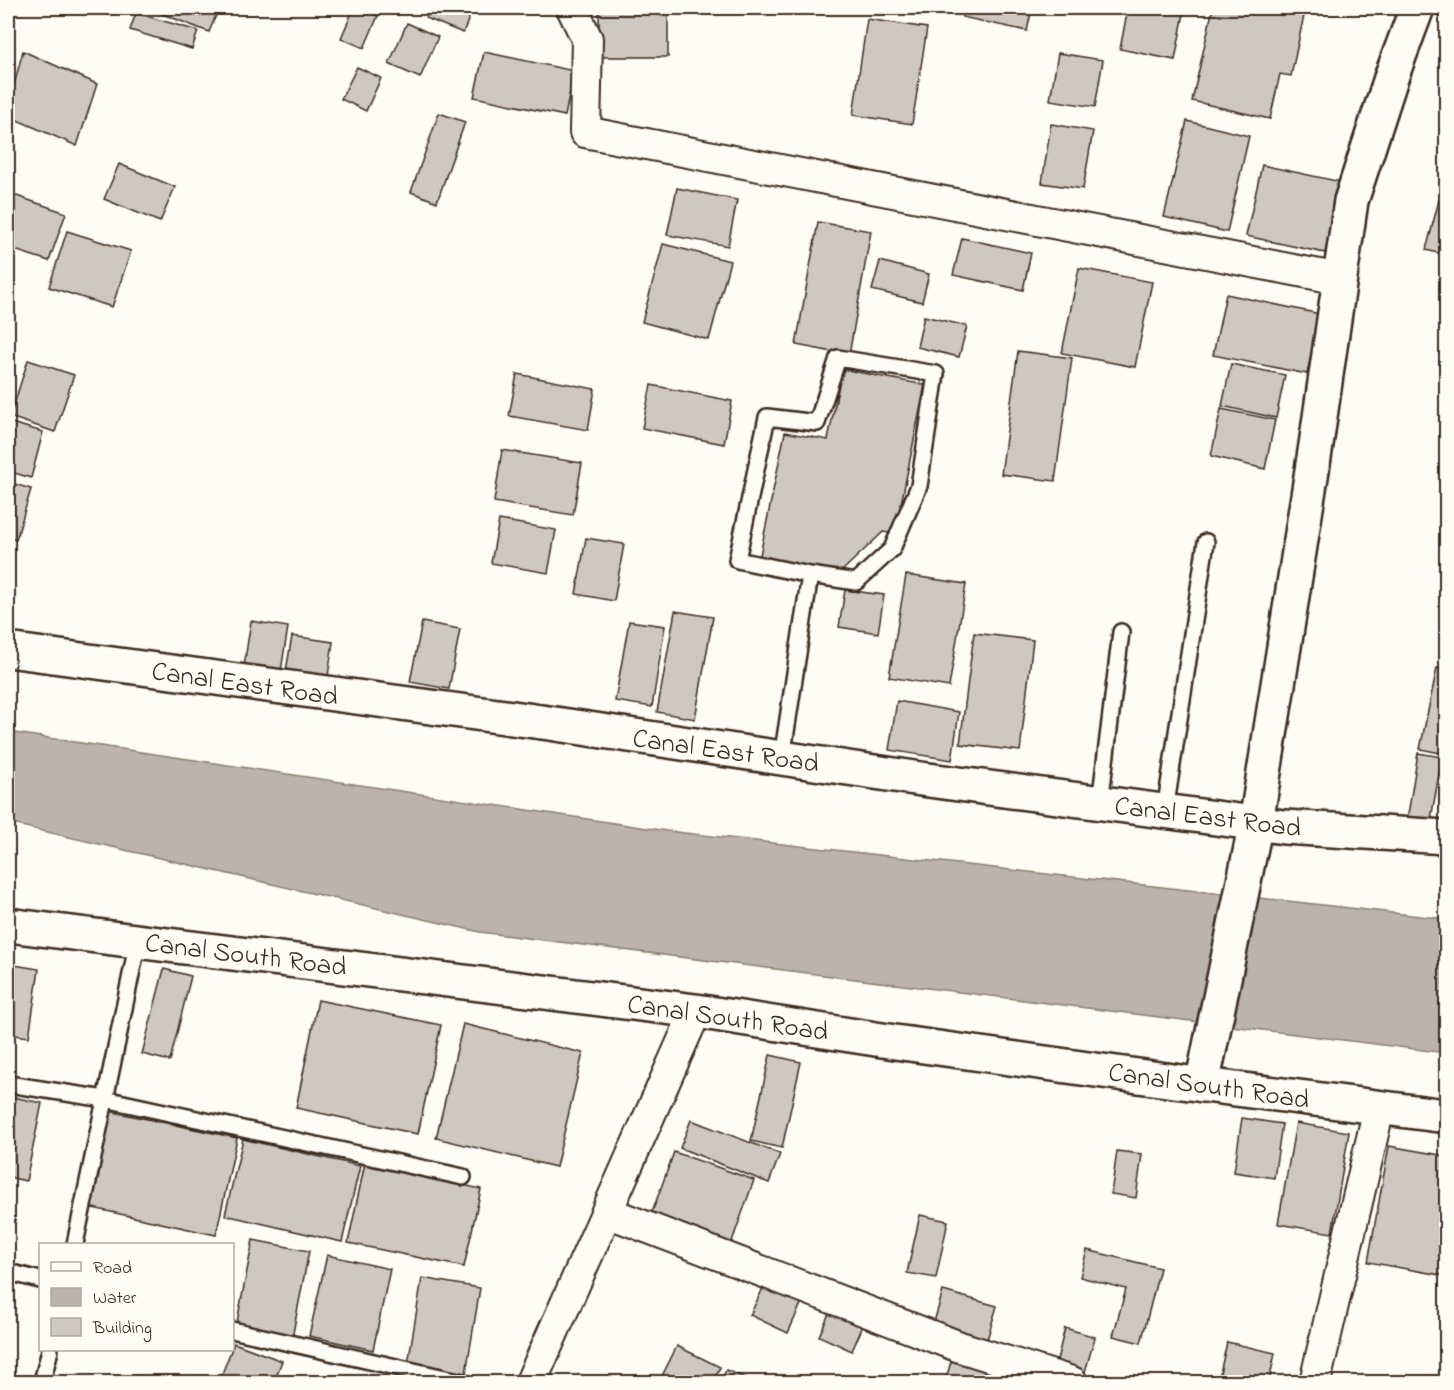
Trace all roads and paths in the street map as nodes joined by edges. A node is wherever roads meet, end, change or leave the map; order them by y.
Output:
1 (572, 8) edge
2 (1417, 8) edge
3 (1340, 279) junction
4 (1206, 542) dead end
5 (810, 574) junction
6 (1121, 632) dead end
7 (8, 650) edge
8 (782, 758) junction
9 (1100, 803) junction
10 (1165, 811) junction
11 (1256, 823) junction
12 (1446, 837) edge
13 (8, 925) edge
14 (138, 941) junction
15 (696, 1011) junction
16 (8, 1084) edge
17 (1202, 1085) junction
18 (105, 1099) junction
19 (1379, 1108) junction
20 (1446, 1116) edge
21 (463, 1177) dead end
22 (607, 1212) junction
23 (75, 1243) edge
24 (8, 1272) edge
25 (39, 1280) edge
26 (234, 1330) edge
27 (50, 1351) edge
28 (42, 1383) edge
29 (463, 1383) edge
30 (531, 1383) edge
31 (1072, 1383) edge
32 (1315, 1383) edge

1 - 3 street
2 - 3 street
3 - 11 street
4 - 10 lane
5 - 5 lane
5 - 8 lane
6 - 9 lane
7 - 8 street, Canal East Road
8 - 9 street, Canal East Road
9 - 10 street, Canal East Road
10 - 11 street, Canal East Road
11 - 12 street, Canal East Road
11 - 17 street
13 - 14 street, Canal South Road
14 - 15 street, Canal South Road
14 - 18 lane
15 - 17 street, Canal South Road
15 - 22 street
16 - 18 lane
17 - 19 street, Canal South Road
18 - 21 lane
18 - 23 lane
19 - 20 street, Canal South Road
19 - 32 street
22 - 30 street
22 - 31 street
24 - 25 lane
26 - 29 lane
27 - 28 lane

